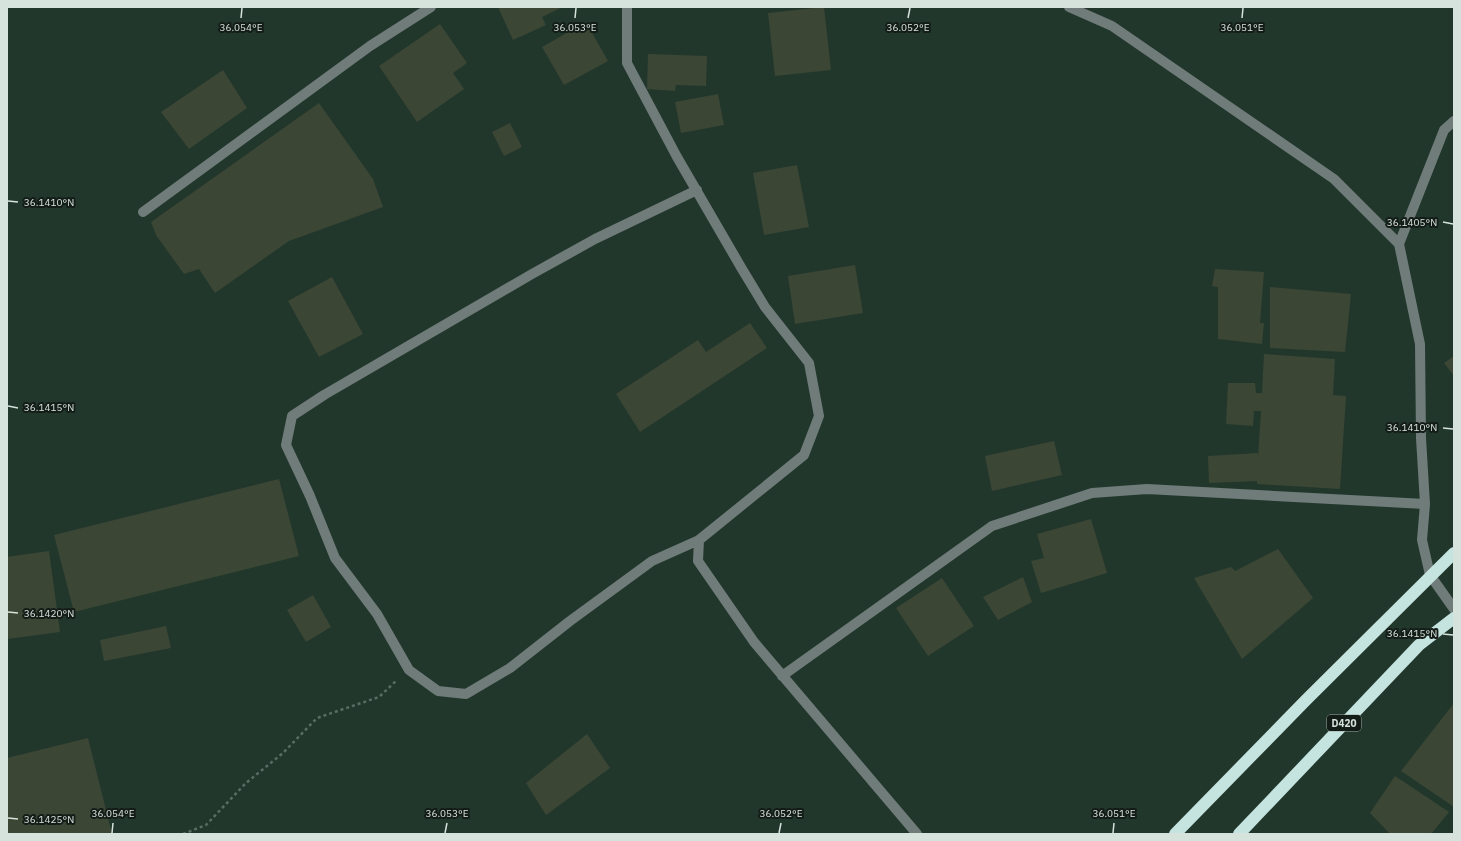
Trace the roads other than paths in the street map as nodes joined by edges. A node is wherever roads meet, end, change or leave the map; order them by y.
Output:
1 (432, 7) edge
2 (627, 7) edge
3 (1069, 7) edge
4 (1454, 121) edge
5 (697, 190) junction
6 (143, 212) dead end
7 (1399, 244) junction
8 (1426, 504) junction
9 (699, 540) junction
10 (1454, 553) edge
11 (1430, 575) junction
12 (1454, 608) edge
13 (1454, 618) edge
14 (782, 676) junction
15 (917, 834) edge
16 (1175, 834) edge
17 (1238, 834) edge

1 - 6 street
2 - 5 street
3 - 7 street
4 - 7 street
5 - 9 street
5 - 9 street
7 - 8 street
8 - 11 street
8 - 14 street
9 - 14 street
10 - 11 highway
11 - 12 street
11 - 16 highway
13 - 17 highway, D420
14 - 15 street

